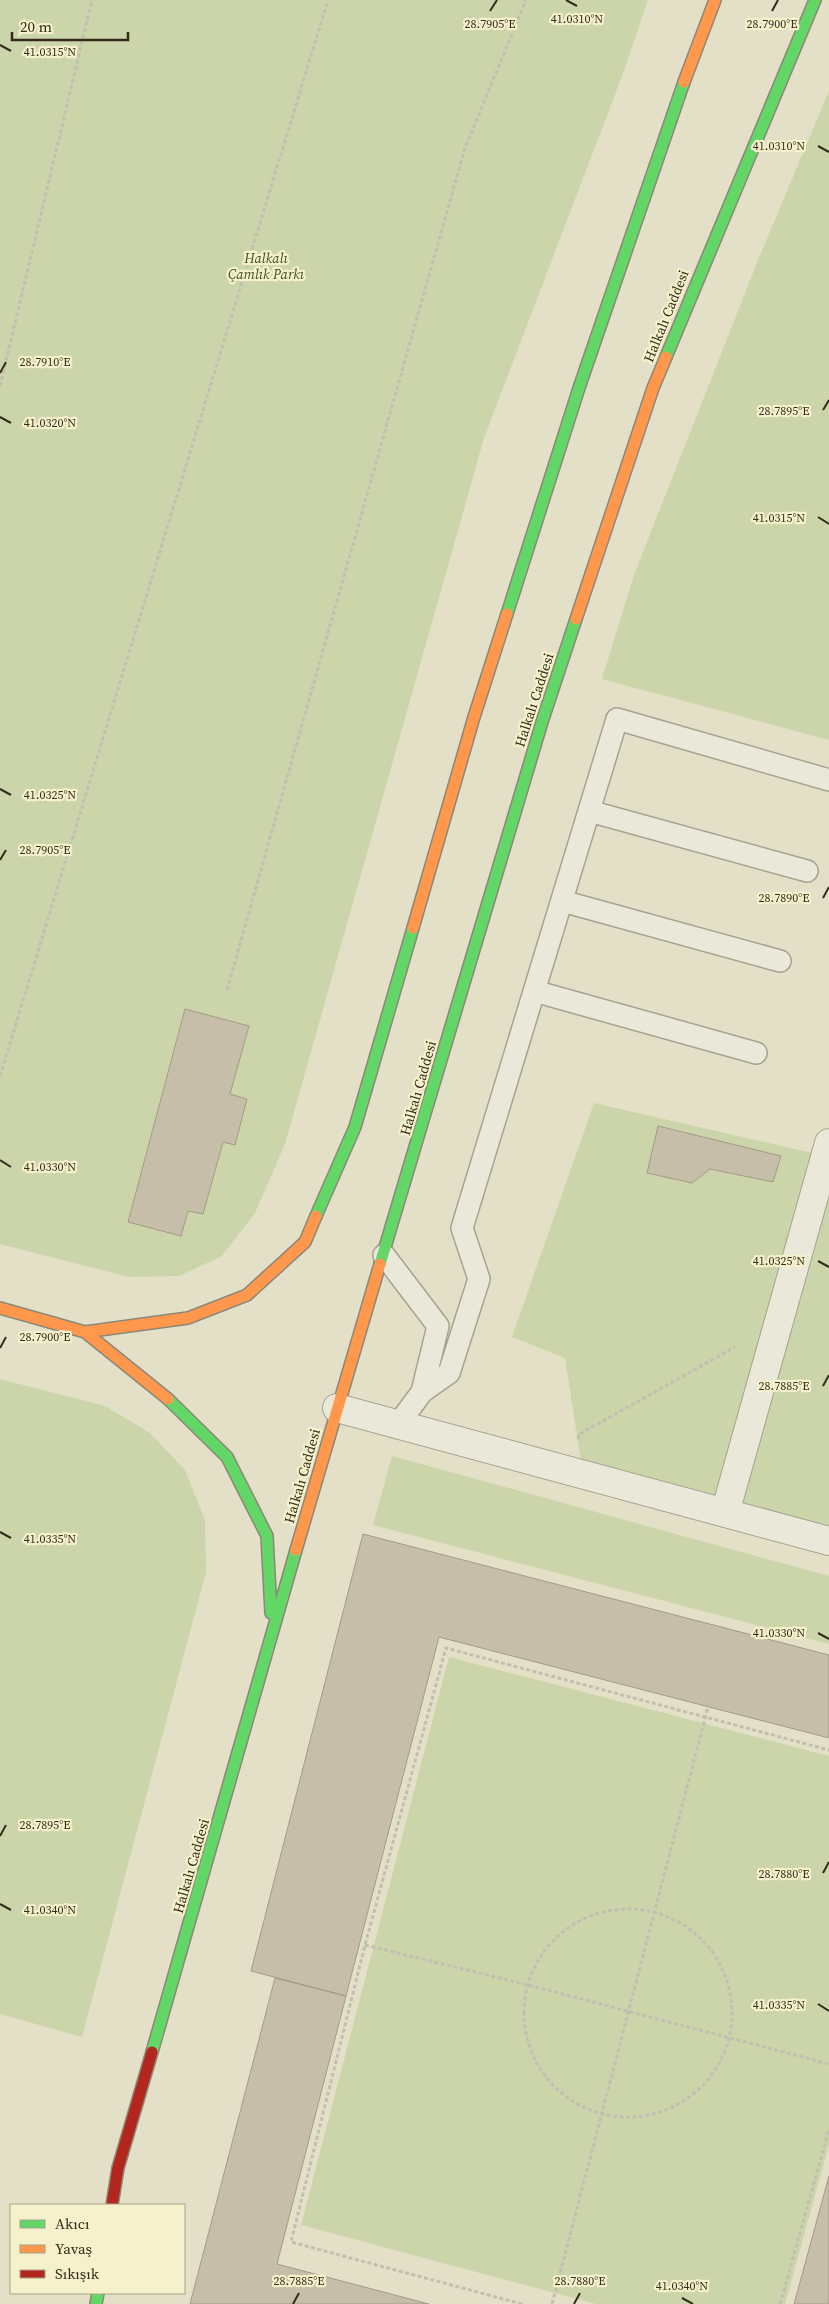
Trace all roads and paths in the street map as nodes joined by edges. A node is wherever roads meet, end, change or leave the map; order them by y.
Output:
1 (92, 0) edge
2 (328, 0) edge
3 (526, 0) edge
4 (709, 0) edge
5 (716, 0) edge
6 (815, 1) edge
7 (702, 31) junction
8 (0, 386) edge
9 (829, 780) edge
10 (589, 811) junction
11 (806, 871) dead end
12 (562, 901) junction
13 (780, 961) dead end
14 (227, 990) dead end
15 (534, 990) junction
16 (756, 1053) dead end
17 (0, 1076) edge
18 (829, 1143) edge
19 (384, 1255) junction
20 (0, 1308) edge
21 (780, 1322) junction
22 (438, 1326) junction
23 (464, 1326) junction
24 (85, 1332) junction
25 (422, 1392) junction
26 (337, 1408) junction
27 (399, 1423) junction
28 (583, 1474) junction
29 (725, 1513) junction
30 (829, 1541) edge
31 (273, 1634) junction
32 (708, 1706) dead end
33 (705, 1718) junction
34 (829, 1750) edge
35 (655, 1912) junction
36 (365, 1945) junction
37 (528, 1985) junction
38 (629, 2012) junction
39 (728, 2037) junction
40 (829, 2064) edge
41 (602, 2114) junction
42 (829, 2130) edge
43 (112, 2204) edge
44 (522, 2304) edge
45 (552, 2304) edge
46 (780, 2304) edge

1 - 8 path
2 - 17 path
3 - 14 path
4 - 7 main road
5 - 7 main road
6 - 19 main road, Halkalı Caddesi
7 - 24 main road
9 - 10 lane
10 - 11 lane
10 - 12 lane
12 - 13 lane
12 - 15 lane
15 - 16 lane
15 - 23 lane
18 - 21 street
19 - 22 lane
19 - 26 main road, Halkalı Caddesi
20 - 24 main road
21 - 28 path
21 - 29 street
22 - 23 lane
22 - 25 lane
23 - 25 lane
24 - 31 main road
25 - 27 lane
26 - 27 street
26 - 31 main road, Halkalı Caddesi
27 - 28 street
28 - 29 street
29 - 30 street
31 - 43 main road, Halkalı Caddesi
32 - 33 path
33 - 34 path
33 - 35 path
33 - 36 path
35 - 37 path
35 - 38 path
35 - 39 path
36 - 37 path
36 - 44 path
37 - 38 path
37 - 41 path
38 - 39 path
38 - 41 path
39 - 40 path
39 - 41 path
41 - 45 path
42 - 46 path

